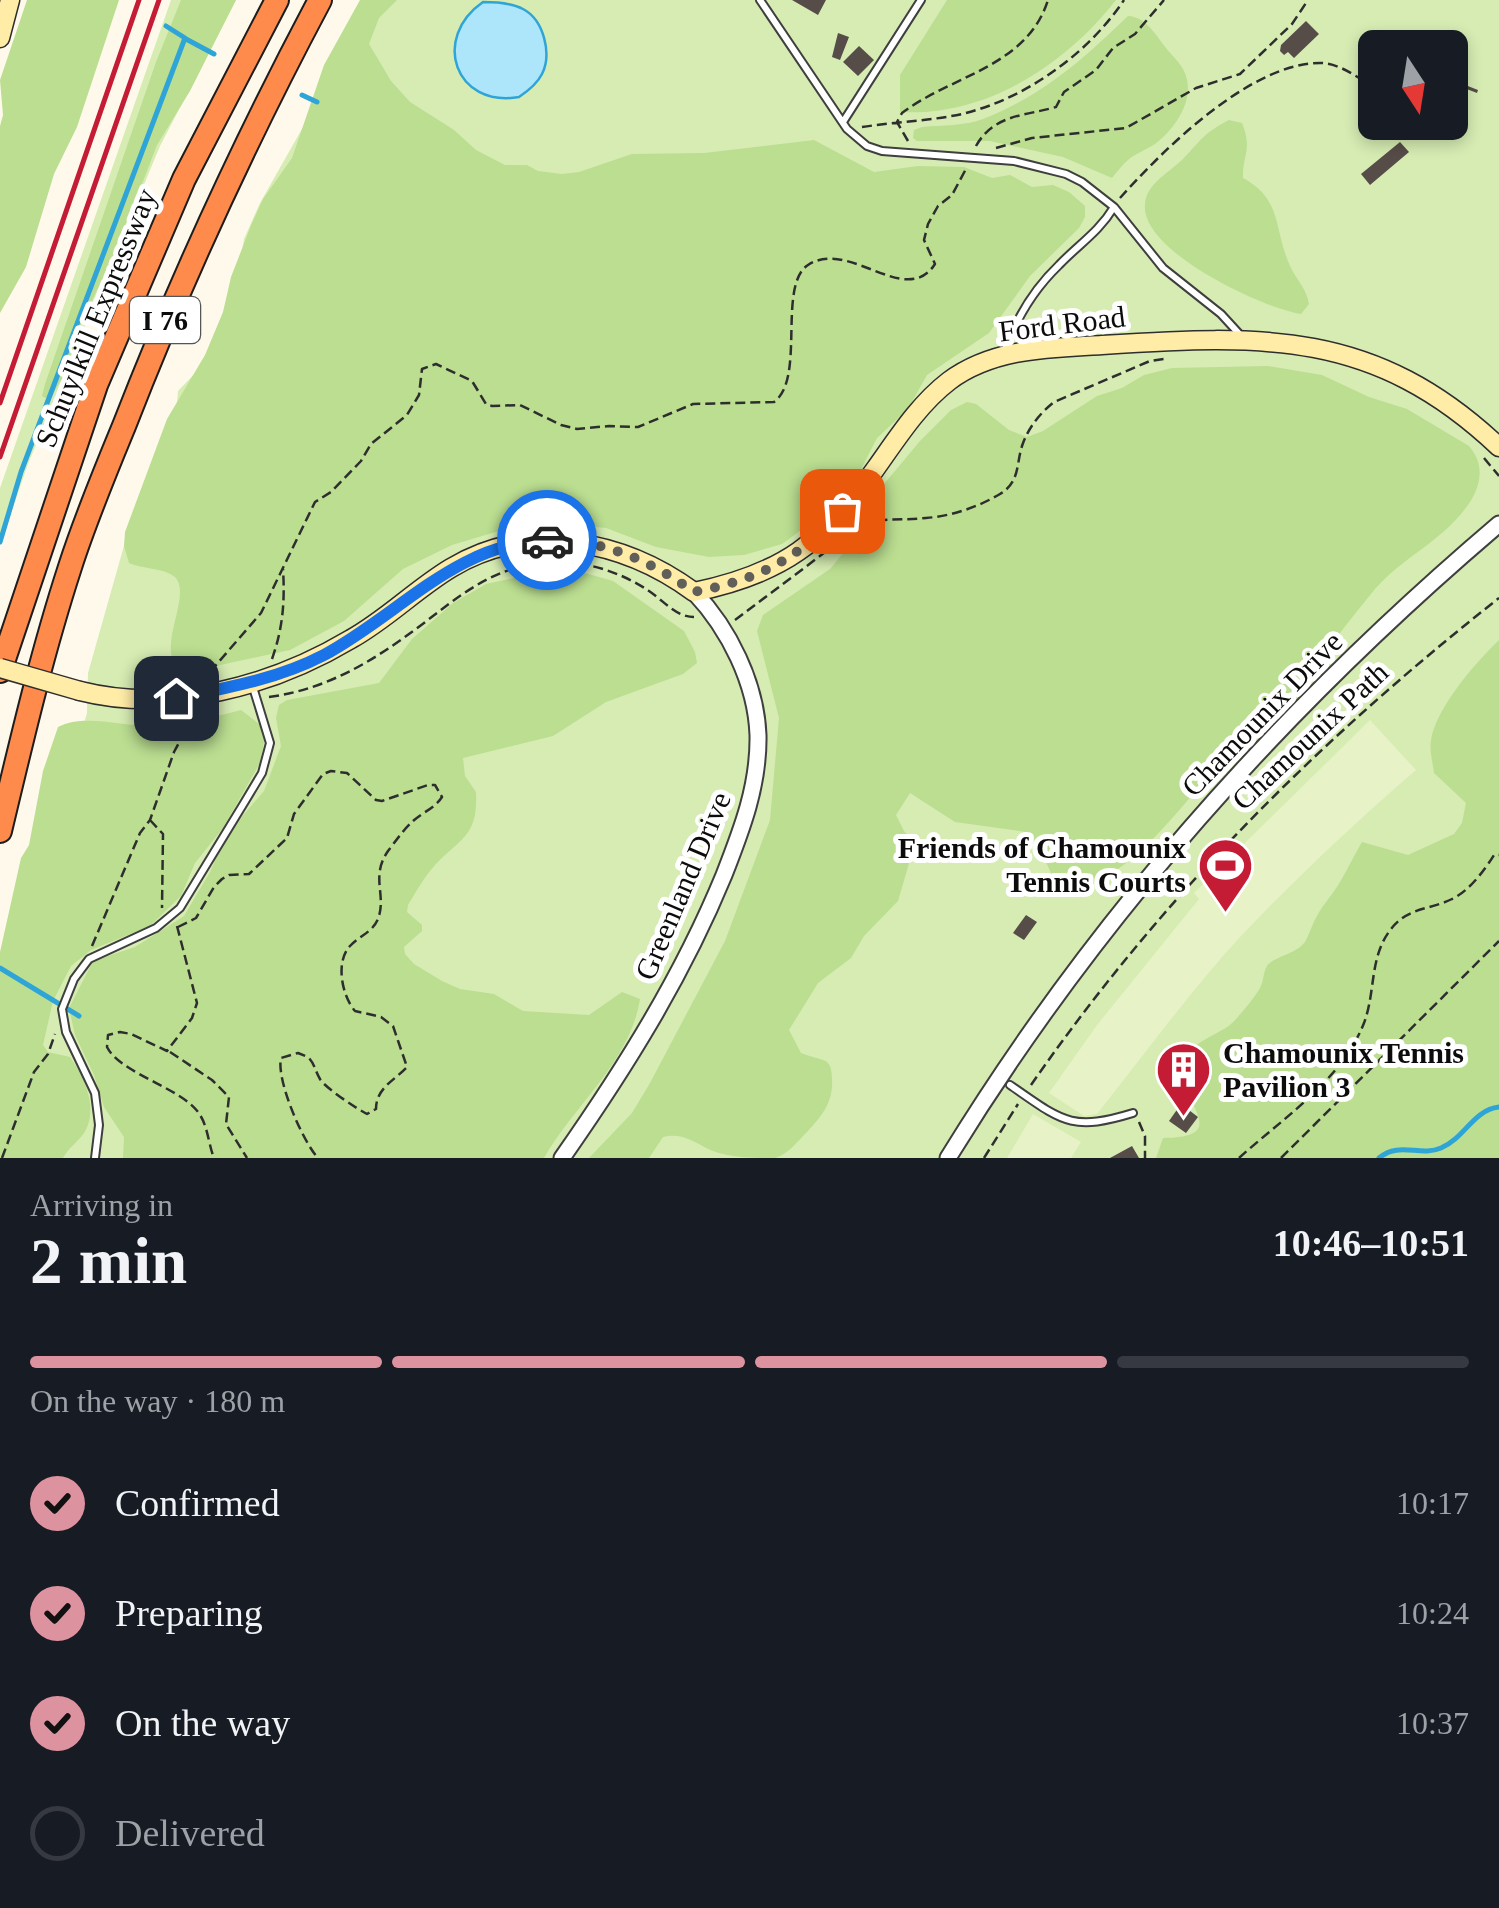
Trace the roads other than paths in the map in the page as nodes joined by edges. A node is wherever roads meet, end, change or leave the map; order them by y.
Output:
1 (10, 0) edge
2 (276, 0) edge
3 (320, 0) edge
4 (760, 0) edge
5 (921, 0) edge
6 (0, 38) edge
7 (845, 126) junction
8 (1114, 207) junction
9 (1244, 339) junction
10 (1004, 354) junction
11 (1499, 448) edge
12 (1499, 524) edge
13 (694, 592) junction
14 (0, 669) edge
15 (251, 682) junction
16 (0, 831) edge
17 (1010, 1085) dead end
18 (1133, 1113) road end
19 (94, 1158) edge
20 (562, 1158) edge
21 (948, 1158) edge

1 - 6 main road
2 - 14 highway, Schuylkill Expressway / I 76
3 - 16 highway, I 76
4 - 7 lane
5 - 7 lane
7 - 8 lane
8 - 9 lane
8 - 10 lane
9 - 10 main road, Ford Road
9 - 11 main road, Ford Road
10 - 13 main road, Ford Road
12 - 21 street, Chamounix Drive
13 - 15 main road, Greenland Drive
13 - 20 street, Greenland Drive
14 - 15 main road, Greenland Drive, bridge
15 - 19 lane
17 - 18 lane

